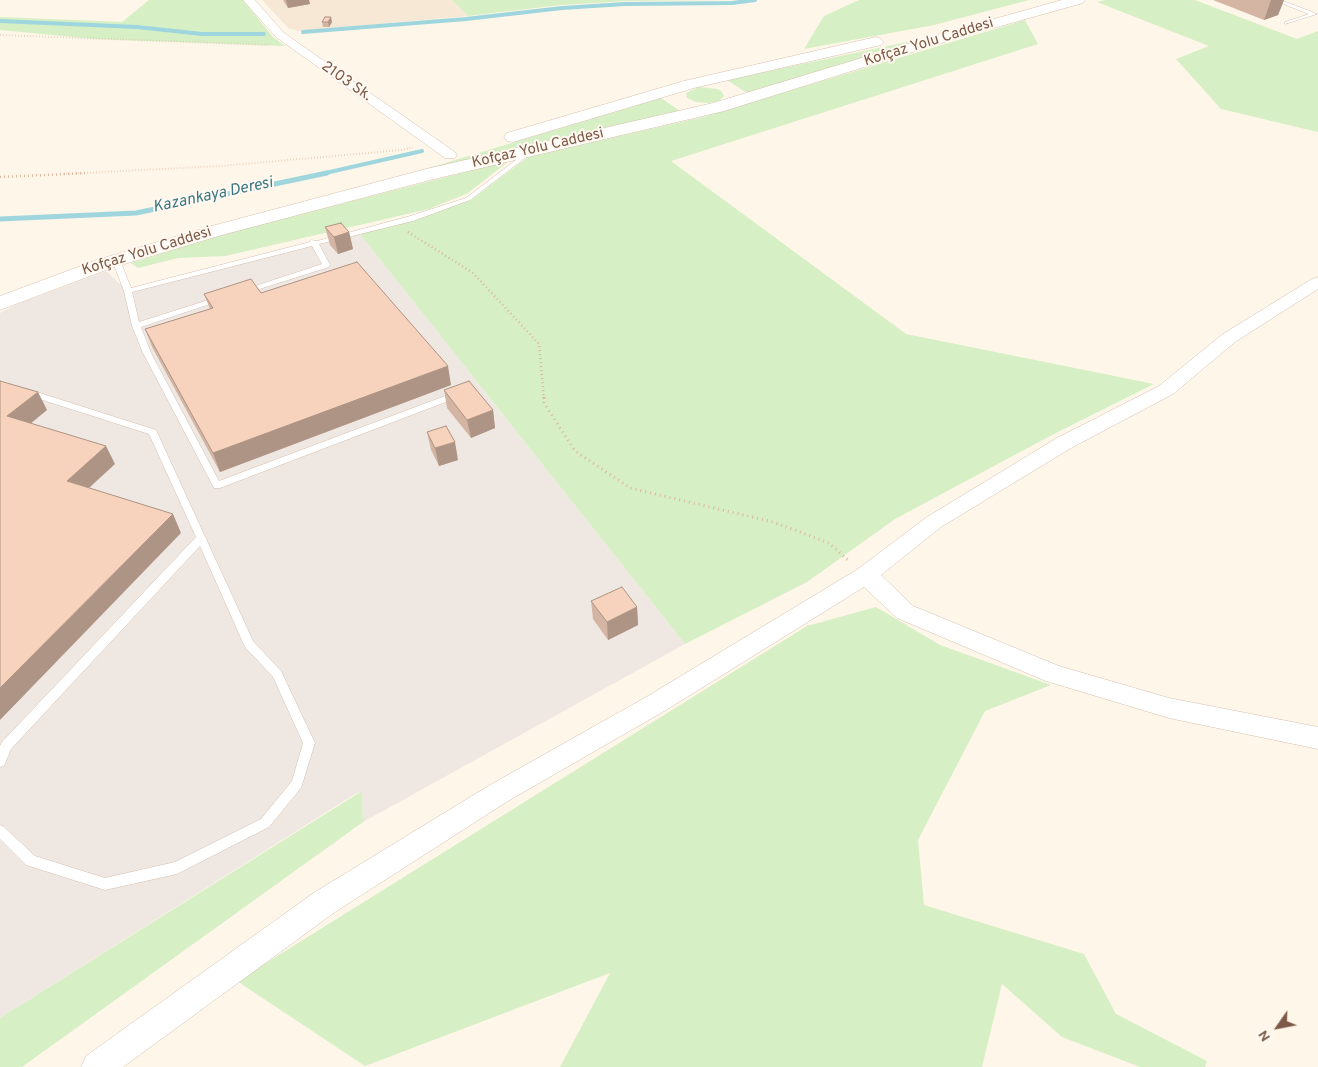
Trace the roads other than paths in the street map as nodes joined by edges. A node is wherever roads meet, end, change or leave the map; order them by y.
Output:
1 (249, 0) edge
2 (1047, 0) edge
3 (1078, 0) edge
4 (1276, 0) edge
5 (1287, 22) dead end
6 (691, 85) junction
7 (726, 104) junction
8 (708, 108) junction
9 (532, 150) junction
10 (450, 155) junction
11 (314, 242) junction
12 (116, 260) junction
13 (1318, 282) edge
14 (0, 287) edge
15 (128, 291) junction
16 (0, 303) edge
17 (136, 326) junction
18 (18, 389) edge
19 (448, 398) edge
20 (201, 538) junction
21 (866, 576) junction
22 (1318, 738) edge
23 (0, 762) edge
24 (0, 831) edge
25 (97, 1067) edge

1 - 10 street, 2103 Sk.
2 - 6 main road, Kofçaz Yolu Caddesi
3 - 7 main road, Kofçaz Yolu Caddesi
4 - 5 lane
6 - 7 main road
6 - 8 main road
6 - 10 main road, Kofçaz Yolu Caddesi
7 - 8 main road, Kofçaz Yolu Caddesi
8 - 9 main road, Kofçaz Yolu Caddesi
9 - 11 lane
9 - 12 main road, Kofçaz Yolu Caddesi
10 - 14 main road, Kofçaz Yolu Caddesi
11 - 15 lane
11 - 17 lane
12 - 15 lane
12 - 16 main road, Kofçaz Yolu Caddesi
13 - 21 street
15 - 17 lane
17 - 19 lane
18 - 20 lane
20 - 23 lane
20 - 24 lane
21 - 22 street
21 - 25 street

